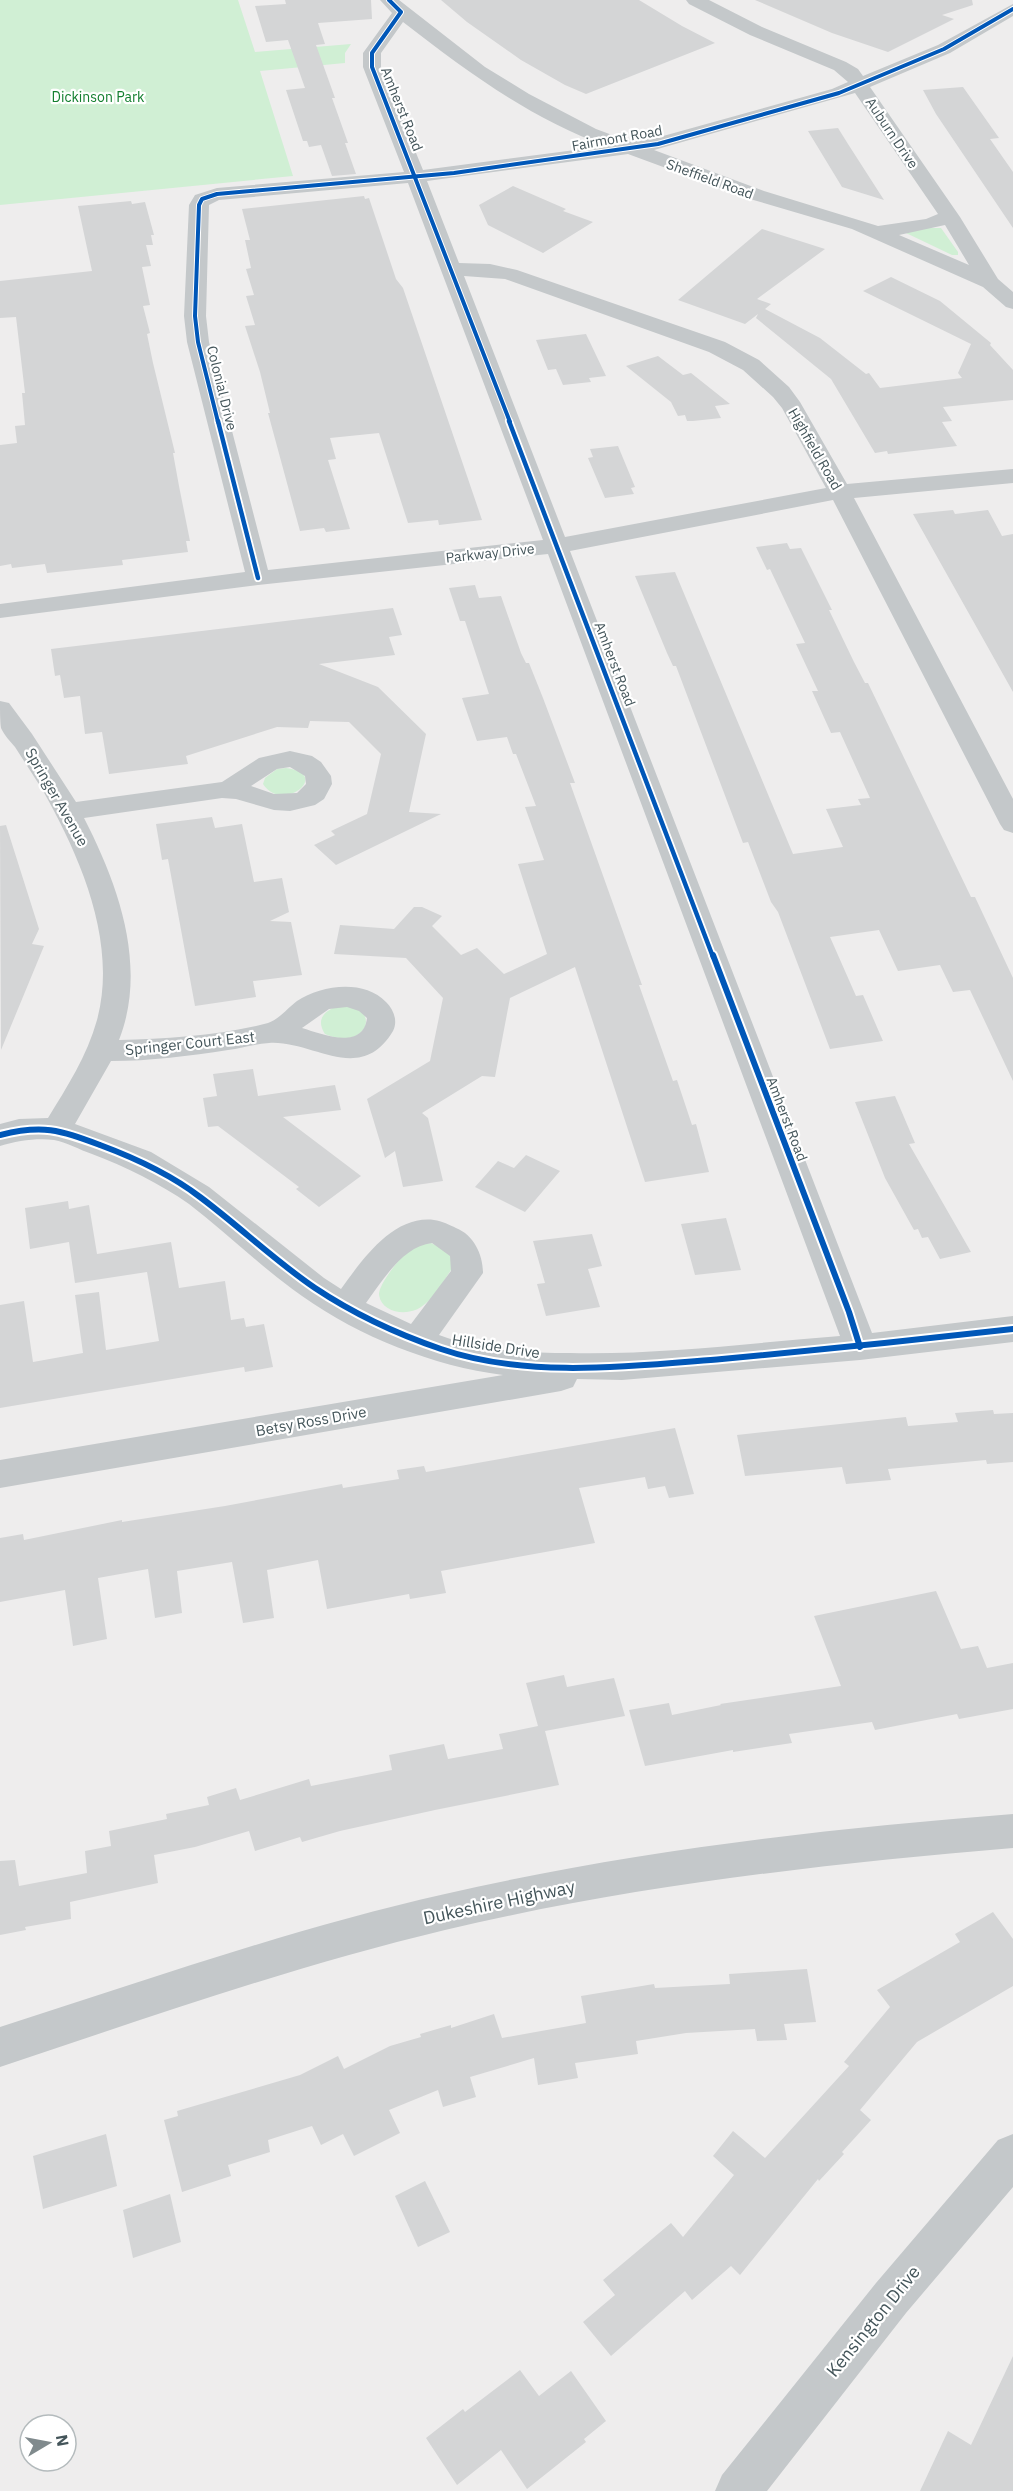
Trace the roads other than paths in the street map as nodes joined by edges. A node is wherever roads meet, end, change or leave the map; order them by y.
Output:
1 (695, 0) edge
2 (395, 6) edge
3 (1013, 9) edge
4 (860, 84) junction
5 (630, 149) junction
6 (416, 177) junction
7 (201, 199) joint
8 (950, 217) junction
9 (876, 232) junction
10 (451, 269) junction
11 (990, 283) junction
12 (1013, 303) edge
13 (1013, 476) edge
14 (840, 492) junction
15 (557, 546) junction
16 (258, 578) junction
17 (0, 611) edge
18 (0, 709) edge
19 (227, 790) dead end
20 (69, 812) junction
21 (1013, 824) edge
22 (277, 1033) dead end
23 (102, 1050) junction
24 (57, 1129) junction
25 (0, 1135) edge
26 (345, 1307) junction
27 (1013, 1329) edge
28 (417, 1340) junction
29 (860, 1347) junction
30 (622, 1367) junction
31 (0, 1474) edge
32 (1013, 1831) edge
33 (0, 2046) edge
34 (1013, 2155) edge
35 (738, 2491) edge

1 - 4 street, Auburn Drive
2 - 5 street, Sheffield Road
2 - 6 street, Amherst Road
3 - 4 street, Fairmont Road
4 - 5 street, Fairmont Road
4 - 8 street, Auburn Drive
5 - 6 street, Fairmont Road
5 - 9 street, Sheffield Road
6 - 7 street, Fairmont Road
6 - 10 street, Amherst Road
7 - 16 street, Colonial Drive
8 - 9 street, Sheffield Road
8 - 11 street, Auburn Drive
9 - 11 street, Sheffield Road
10 - 14 street, Highfield Road
10 - 15 street, Amherst Road
11 - 12 street, Auburn Drive
13 - 14 street, Parkway Drive
14 - 15 street, Parkway Drive
14 - 21 street, Highfield Road
15 - 16 street, Parkway Drive
15 - 29 street, Amherst Road
16 - 17 street, Parkway Drive
18 - 20 street, Springer Avenue
19 - 20 street
20 - 23 street, Springer Avenue
22 - 23 street, Springer Court East
23 - 24 street, Springer Avenue
24 - 25 street, Hillside Drive
24 - 26 street, Hillside Drive
26 - 28 street, Hillside Drive
26 - 28 street
27 - 29 street, Hillside Drive
28 - 30 street, Hillside Drive
29 - 30 street, Hillside Drive
30 - 31 street, Betsy Ross Drive
32 - 33 street, Dukeshire Highway
34 - 35 street, Kensington Drive

